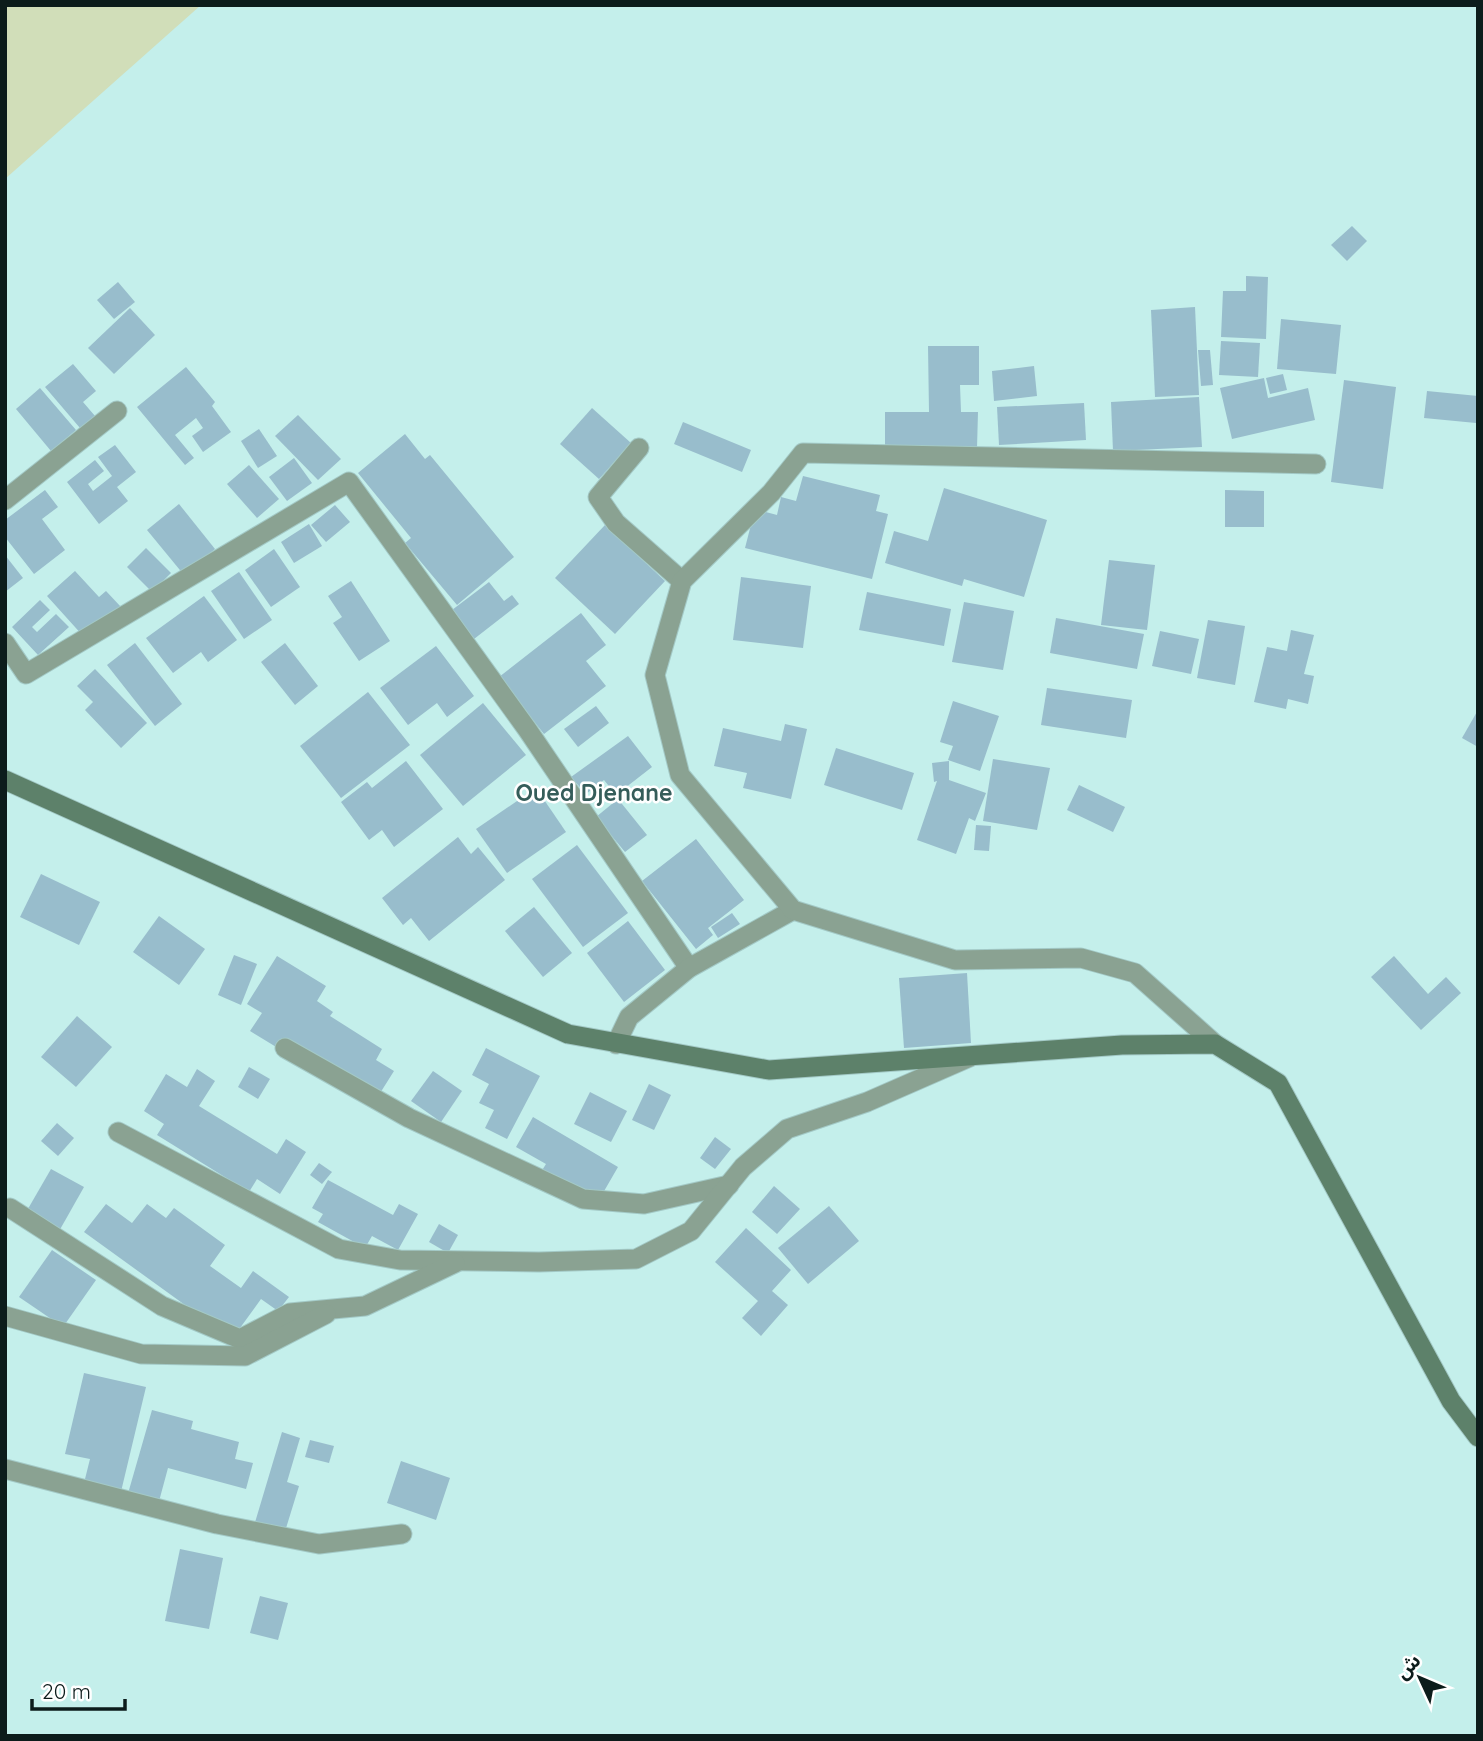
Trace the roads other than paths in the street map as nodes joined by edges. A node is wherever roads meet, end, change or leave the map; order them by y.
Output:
1 (117, 411) dead end
2 (639, 448) dead end
3 (1316, 464) dead end
4 (5, 500) edge
5 (682, 581) junction
6 (5, 643) edge
7 (7, 787) edge
8 (793, 910) junction
9 (689, 968) junction
10 (616, 1044) junction
11 (1215, 1044) junction
12 (285, 1048) dead end
13 (974, 1055) junction
14 (118, 1132) dead end
15 (729, 1185) junction
16 (10, 1208) dead end
17 (463, 1260) junction
18 (336, 1309) junction
19 (5, 1316) edge
20 (1478, 1437) edge
21 (5, 1469) edge
22 (402, 1534) dead end

1 - 4 street
2 - 5 street
3 - 5 street
5 - 8 street
6 - 9 street
7 - 10 main road
8 - 9 street
8 - 11 street
9 - 10 street
10 - 13 main road
11 - 13 main road
11 - 20 main road
12 - 15 street
13 - 15 street
14 - 17 street
15 - 17 street
16 - 18 street
17 - 18 street
18 - 19 street
21 - 22 street

